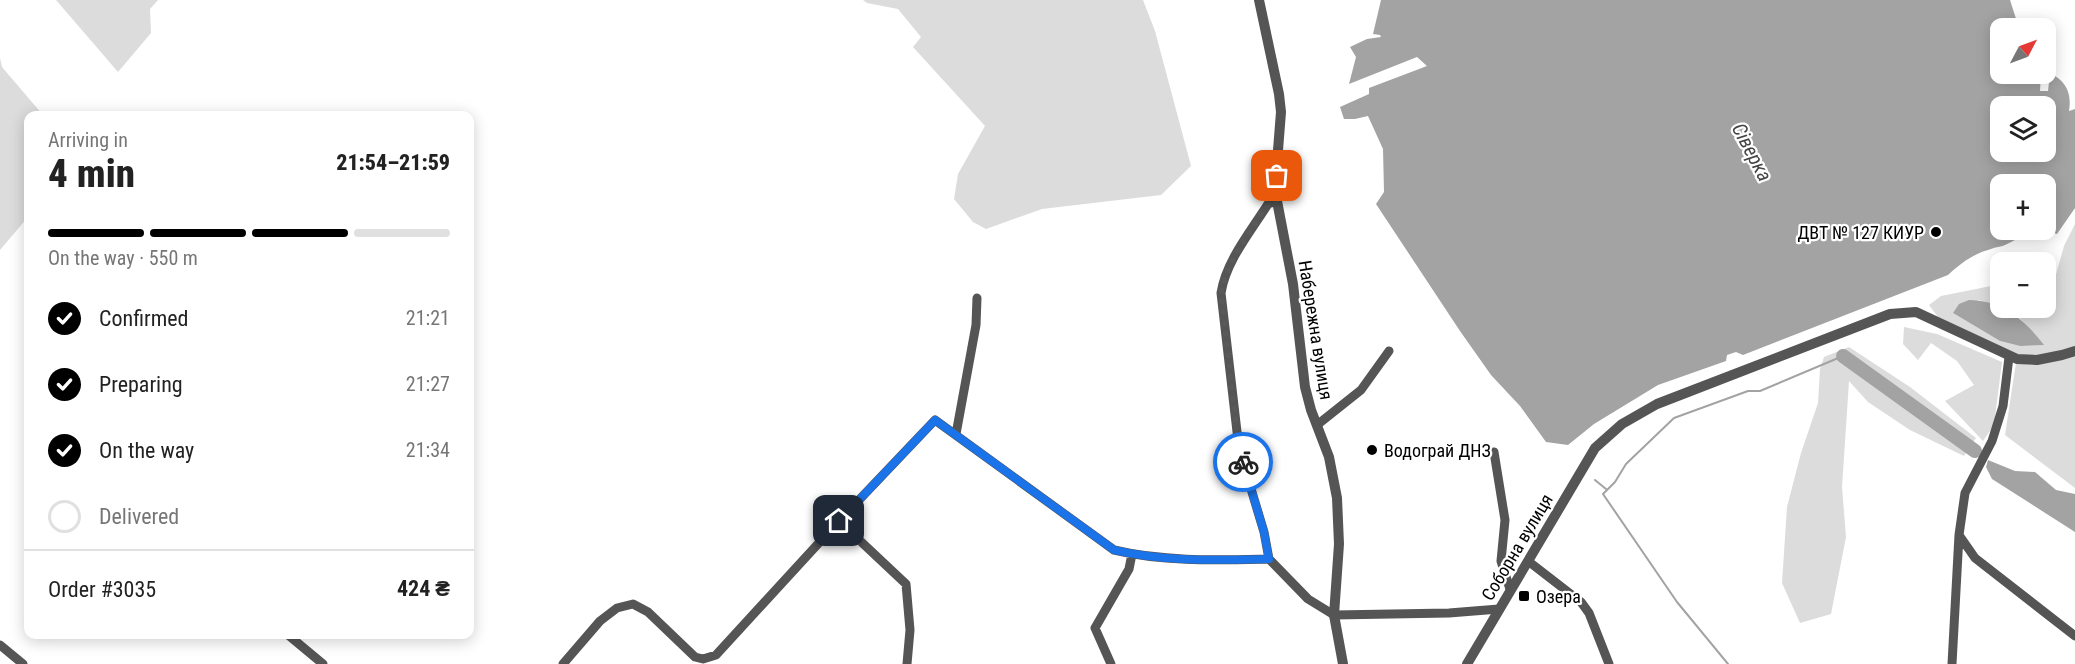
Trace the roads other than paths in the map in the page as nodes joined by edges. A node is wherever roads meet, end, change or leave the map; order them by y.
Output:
1 (1259, 0) edge
2 (1277, 201) junction
3 (977, 298) dead end
4 (1389, 351) dead end
5 (2075, 351) edge
6 (2009, 357) junction
7 (1317, 425) junction
8 (956, 434) junction
9 (1494, 452) dead end
10 (839, 521) junction
11 (1959, 535) junction
12 (1132, 554) junction
13 (1269, 559) junction
14 (1528, 561) junction
15 (1510, 589) junction
16 (1499, 609) junction
17 (1334, 615) junction
18 (2075, 636) edge
19 (293, 639) edge
20 (0, 645) edge
21 (23, 664) edge
22 (323, 664) edge
23 (563, 664) edge
24 (907, 664) edge
25 (1111, 664) edge
26 (1343, 664) edge
27 (1467, 664) edge
28 (1609, 664) edge
29 (1952, 664) edge

1 - 2 street, Набережна вулиця
2 - 7 street, Набережна вулиця
2 - 13 street
3 - 8 street
4 - 7 street
5 - 6 street
6 - 11 street
6 - 14 street, Соборна вулиця
7 - 17 street, Набережна вулиця
8 - 10 street
8 - 12 street
9 - 15 street
10 - 23 street
10 - 24 street
11 - 18 street
11 - 29 street
12 - 13 street
12 - 25 street
13 - 17 street
14 - 15 street, Соборна вулиця
14 - 28 street
15 - 16 street, Соборна вулиця
16 - 17 street
16 - 27 street, Соборна вулиця
17 - 26 street, Набережна вулиця
19 - 22 street
20 - 21 street

